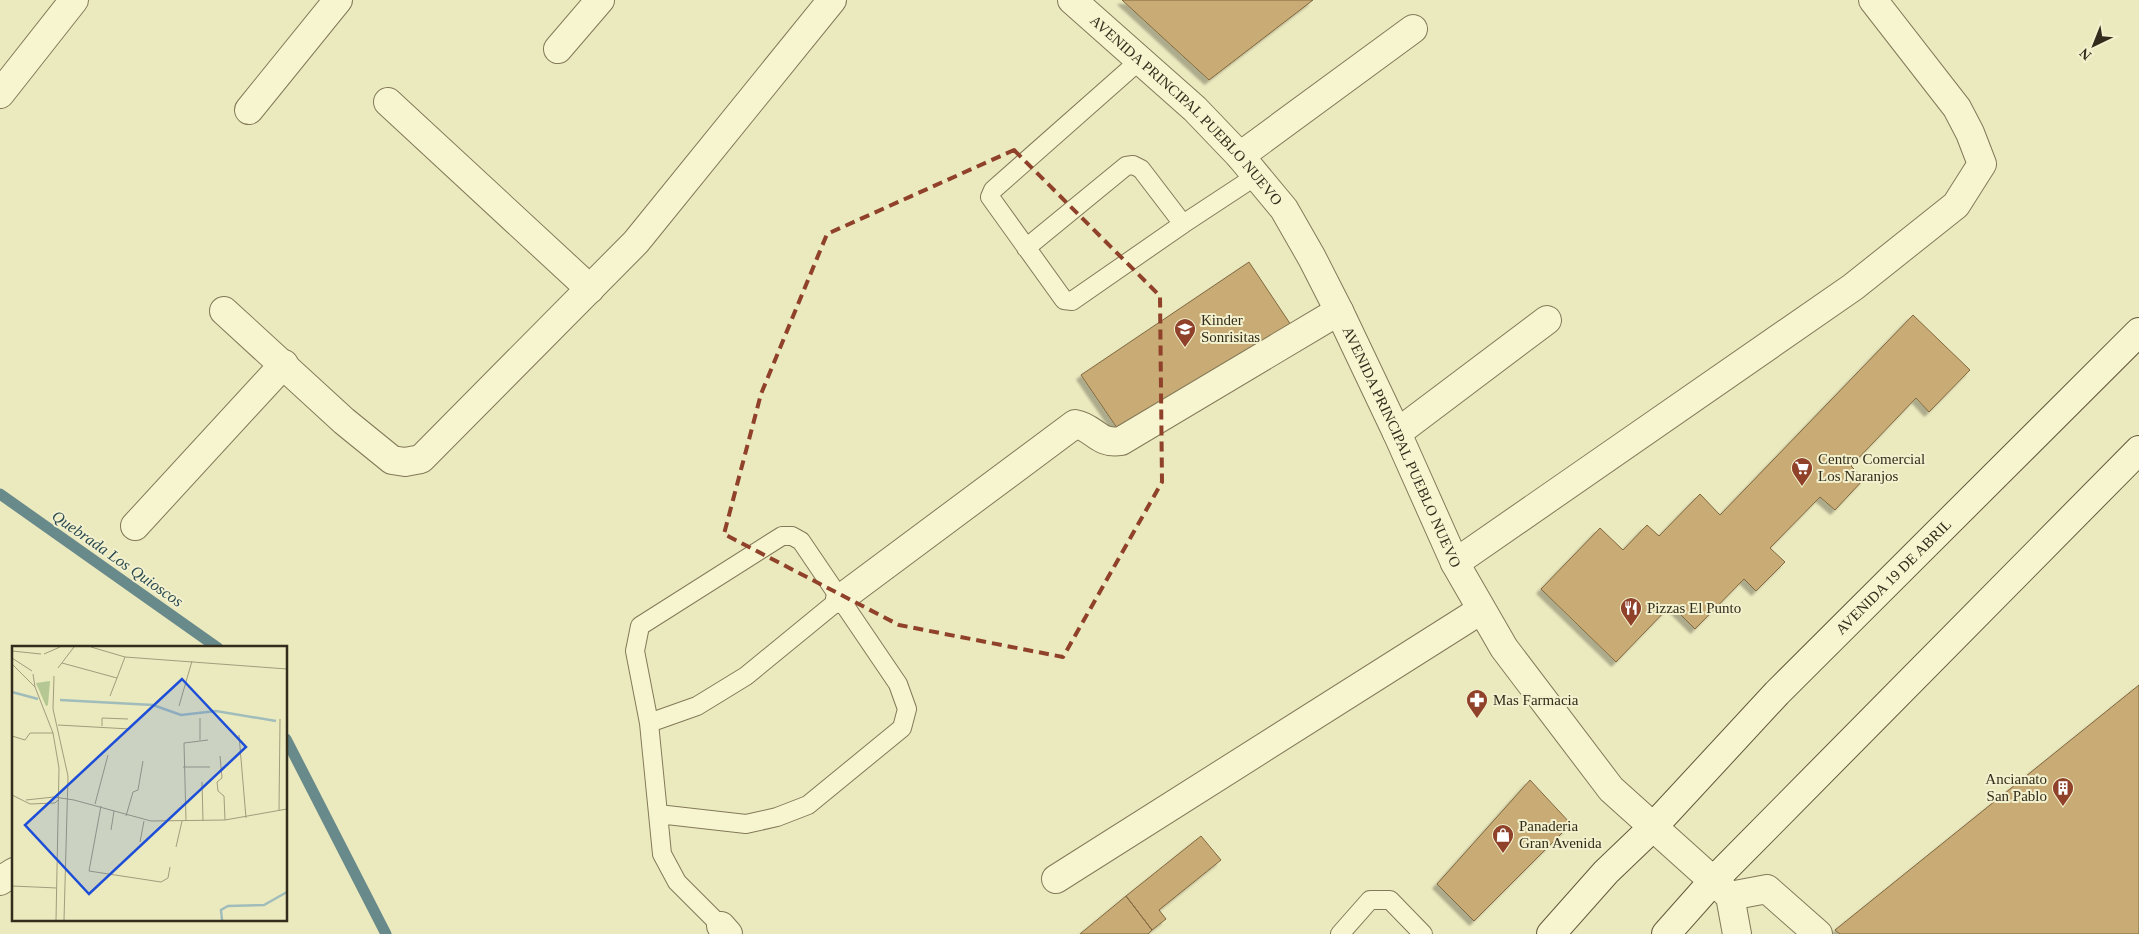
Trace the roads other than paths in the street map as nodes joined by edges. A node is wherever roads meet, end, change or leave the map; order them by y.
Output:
1 (74, 0) edge
2 (338, 0) edge
3 (600, 0) edge
4 (832, 0) edge
5 (1072, 0) edge
6 (1873, 0) edge
7 (1413, 29) dead end
8 (558, 49) dead end
9 (1139, 60) junction
10 (0, 94) edge
11 (388, 102) dead end
12 (249, 110) dead end
13 (1248, 166) junction
14 (1183, 224) junction
15 (1026, 248) junction
16 (590, 289) junction
17 (224, 310) dead end
18 (1339, 311) junction
19 (1547, 320) dead end
20 (2139, 332) edge
21 (284, 364) junction
22 (1397, 433) junction
23 (2139, 450) edge
24 (135, 526) dead end
25 (1455, 563) junction
26 (840, 599) junction
27 (1482, 610) junction
28 (649, 723) junction
29 (658, 814) junction
30 (1653, 827) junction
31 (12, 873) edge
32 (1056, 879) dead end
33 (0, 881) edge
34 (1722, 888) junction
35 (724, 930) edge
36 (1340, 934) edge
37 (1423, 934) edge
38 (1551, 934) edge
39 (1666, 934) edge
40 (1737, 934) edge
41 (1818, 934) edge

1 - 10 street
2 - 12 street
3 - 8 street
4 - 16 street
5 - 9 street, AVENIDA PRINCIPAL PUEBLO NUEVO
6 - 25 street
7 - 13 street
9 - 13 street, AVENIDA PRINCIPAL PUEBLO NUEVO
9 - 15 lane
11 - 16 street
13 - 14 lane
13 - 18 street, AVENIDA PRINCIPAL PUEBLO NUEVO
14 - 15 lane
14 - 15 lane
16 - 21 street
17 - 21 street
18 - 22 street, AVENIDA PRINCIPAL PUEBLO NUEVO
18 - 26 street
19 - 22 street
20 - 30 street, AVENIDA 19 DE ABRIL
21 - 24 street
22 - 25 street, AVENIDA PRINCIPAL PUEBLO NUEVO
23 - 34 street
25 - 27 street, AVENIDA PRINCIPAL PUEBLO NUEVO
26 - 28 lane
26 - 28 lane
26 - 29 lane
27 - 30 street, AVENIDA PRINCIPAL PUEBLO NUEVO
27 - 32 street
28 - 29 lane
29 - 35 lane
30 - 34 street, AVENIDA PRINCIPAL PUEBLO NUEVO
30 - 38 street, AVENIDA 19 DE ABRIL
31 - 33 street
34 - 39 street
34 - 40 street
34 - 41 street
36 - 37 lane

